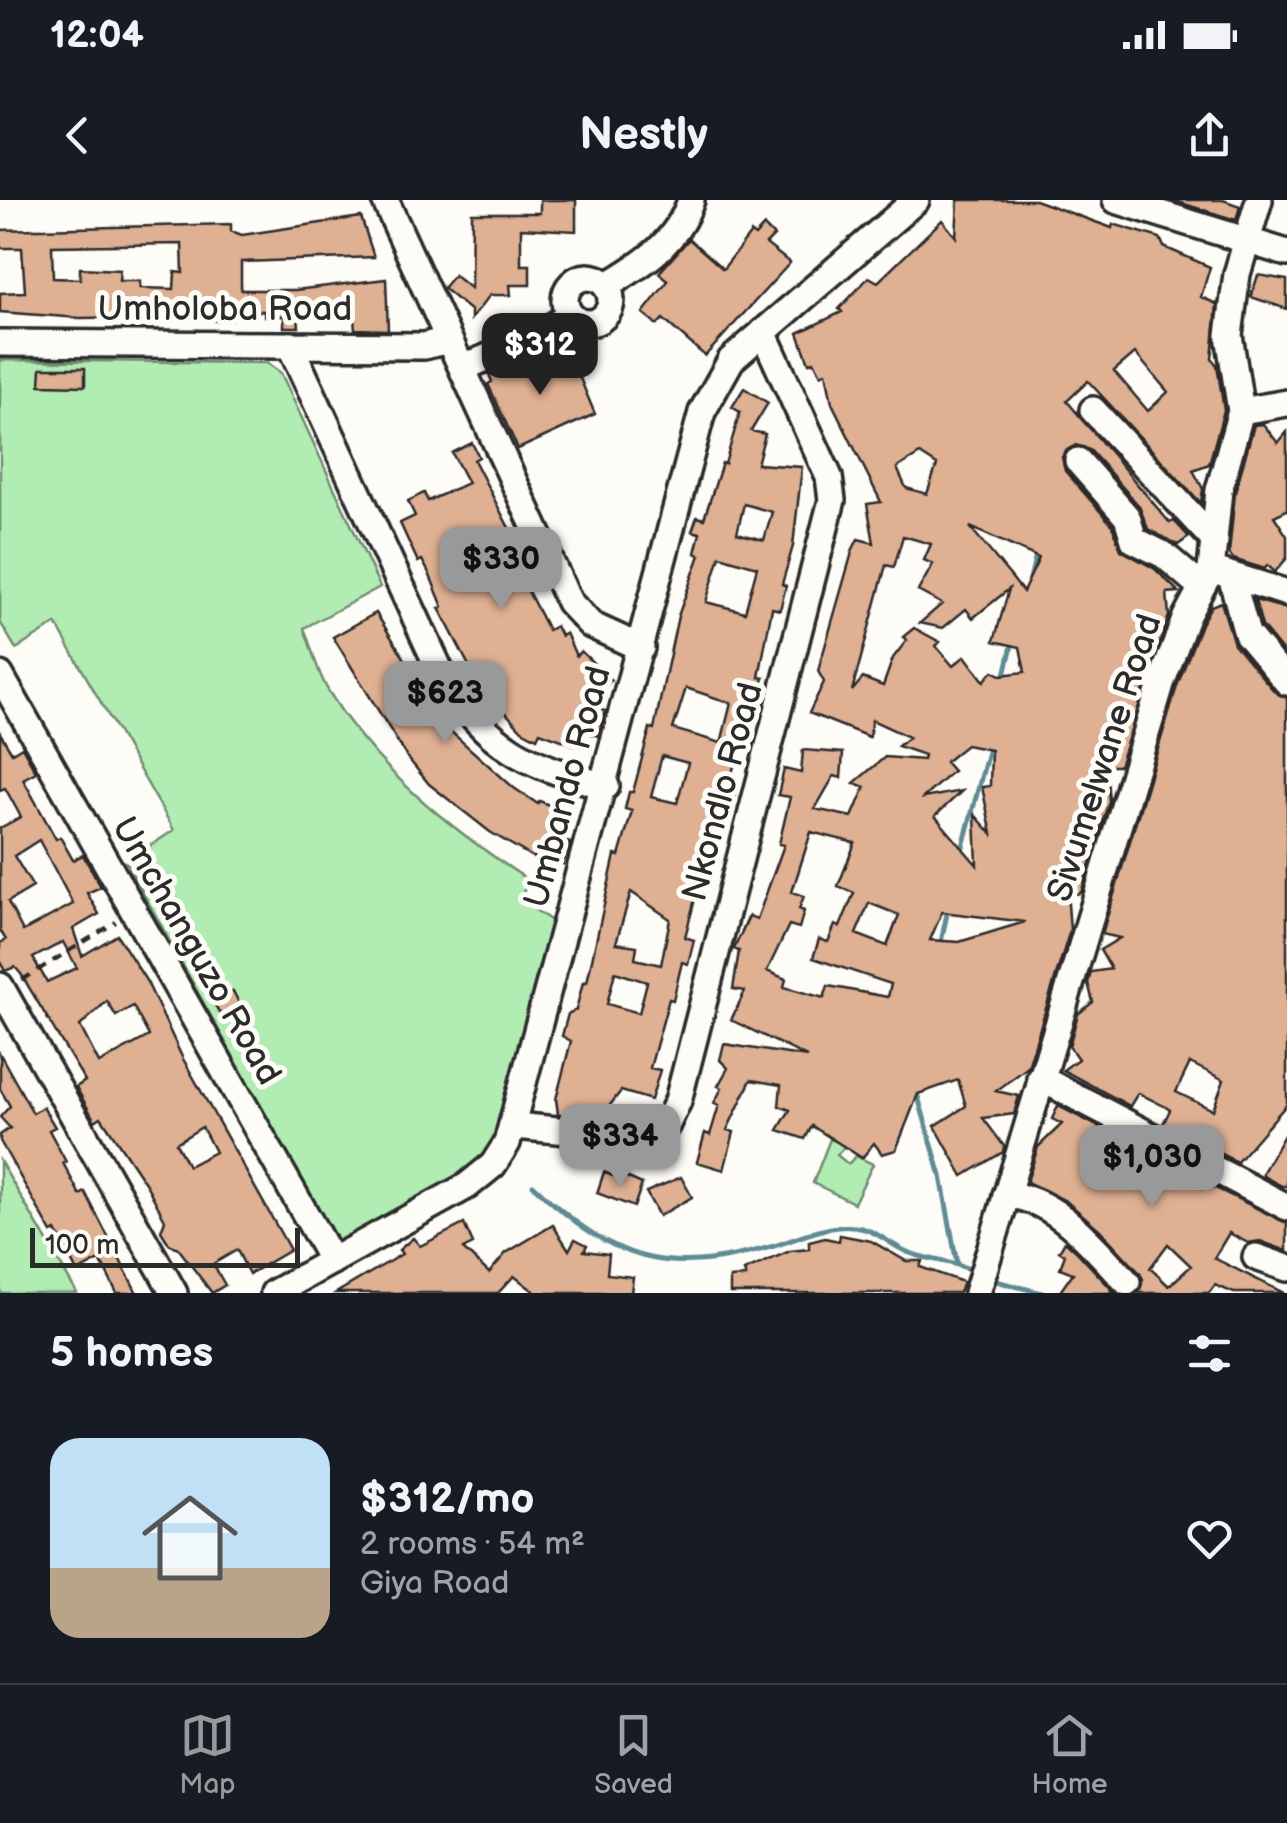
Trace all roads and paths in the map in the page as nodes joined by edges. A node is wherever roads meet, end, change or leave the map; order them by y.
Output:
1 (385, 200) edge
2 (690, 200) edge
3 (916, 200) edge
4 (1116, 200) edge
5 (1259, 200) edge
6 (1246, 240) junction
7 (1287, 253) edge
8 (762, 332) junction
9 (448, 340) junction
10 (0, 342) edge
11 (290, 346) junction
12 (463, 368) junction
13 (1287, 404) edge
14 (1092, 410) dead end
15 (1241, 411) junction
16 (1078, 461) dead end
17 (1214, 541) junction
18 (1214, 577) junction
19 (1287, 593) edge
20 (641, 648) junction
21 (0, 675) edge
22 (1287, 682) edge
23 (606, 786) junction
24 (133, 912) junction
25 (2, 988) edge
26 (1040, 1078) junction
27 (514, 1126) junction
28 (1006, 1195) junction
29 (1287, 1207) edge
30 (1256, 1257) dead end
31 (332, 1260) junction
32 (1287, 1268) edge
33 (1127, 1282) dead end
34 (174, 1293) edge
35 (274, 1293) edge
36 (977, 1293) edge

1 - 9 street
2 - 12 street
3 - 8 street, Umbando Road
4 - 6 street
5 - 6 street, Sivumelwane Road
6 - 7 street
6 - 15 street, Sivumelwane Road
8 - 20 street, Umbando Road
8 - 27 street, Nkondlo Road
9 - 11 street, Umholoba Road
9 - 12 street
10 - 11 street, Umholoba Road
11 - 23 street
12 - 20 street
13 - 15 street
14 - 17 street
15 - 17 street, Sivumelwane Road
16 - 18 street
17 - 18 street, Sivumelwane Road
18 - 19 street
18 - 22 street
18 - 26 street, Sivumelwane Road
20 - 23 street, Umbando Road
21 - 24 street, Umchanguzo Road
23 - 27 street, Umbando Road
24 - 25 path
24 - 31 street, Umchanguzo Road
25 - 34 street
26 - 28 street, Sivumelwane Road
26 - 29 street
27 - 31 street, Umbando Road
28 - 33 street
28 - 36 street, Sivumelwane Road
30 - 32 street
31 - 35 street, Umbando Road

